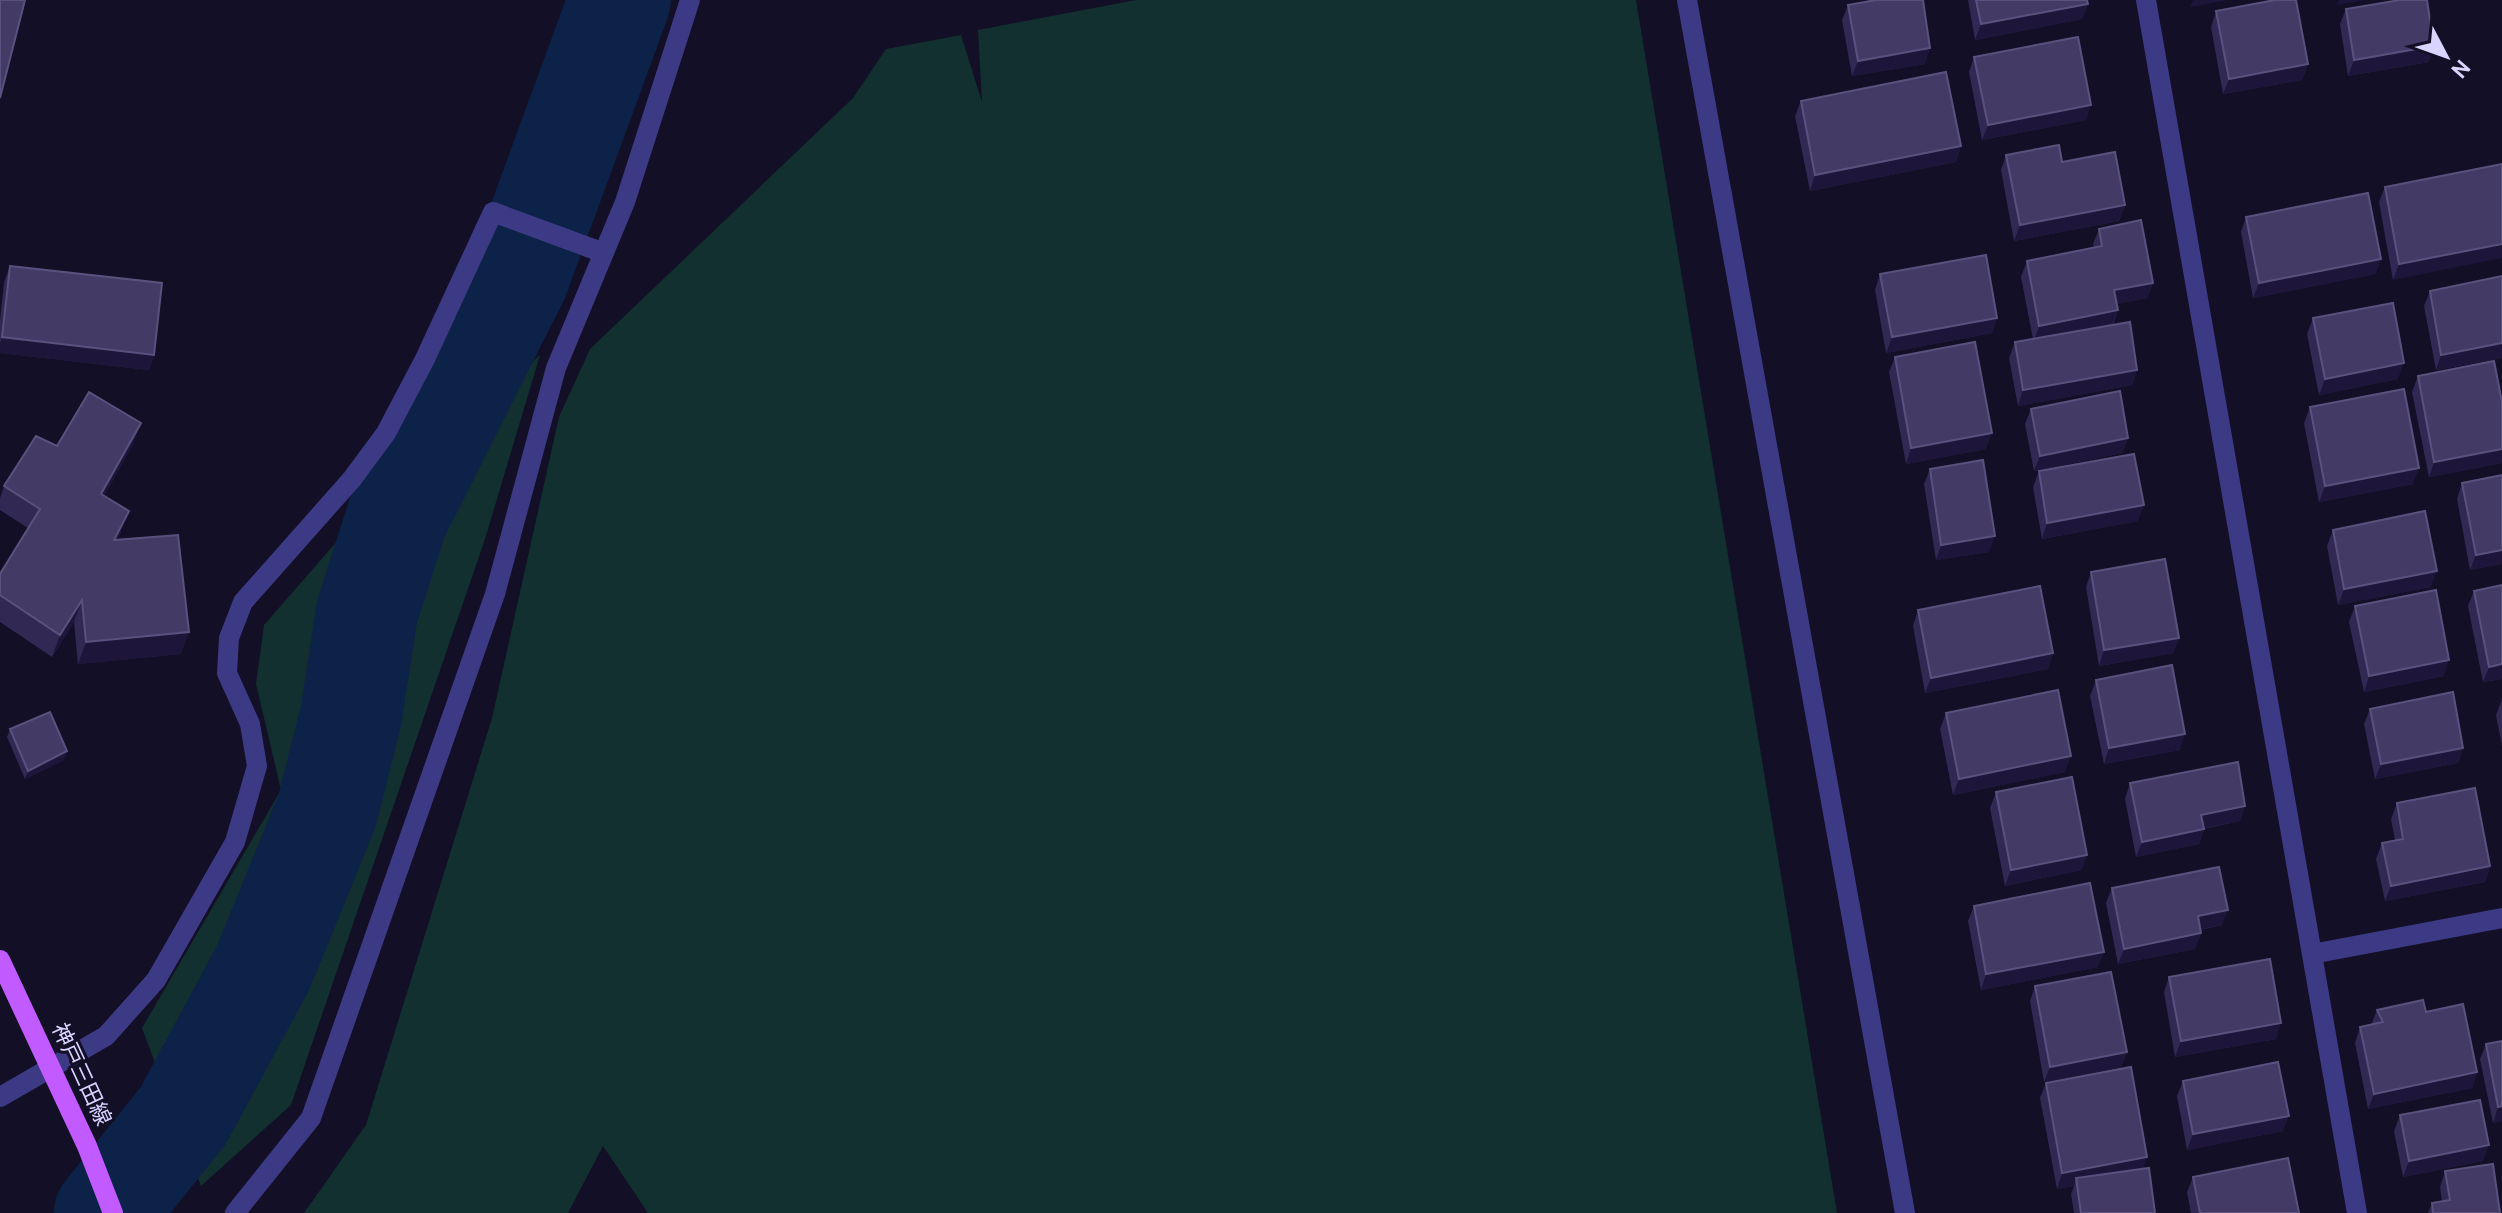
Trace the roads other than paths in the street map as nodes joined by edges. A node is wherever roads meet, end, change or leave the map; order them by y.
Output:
1 (690, 0) edge
2 (1687, 0) edge
3 (2146, 0) edge
4 (596, 250) junction
5 (2502, 918) edge
6 (2312, 954) junction
7 (0, 960) edge
8 (50, 1068) junction
9 (0, 1097) edge
10 (113, 1213) edge
11 (235, 1213) edge
12 (1905, 1213) edge
13 (2357, 1213) edge

1 - 4 street
2 - 12 street
3 - 6 street
4 - 8 street
4 - 11 street
5 - 6 street
6 - 13 street
7 - 8 main road, 神戸三田線
8 - 9 street
8 - 10 main road, 神戸三田線

